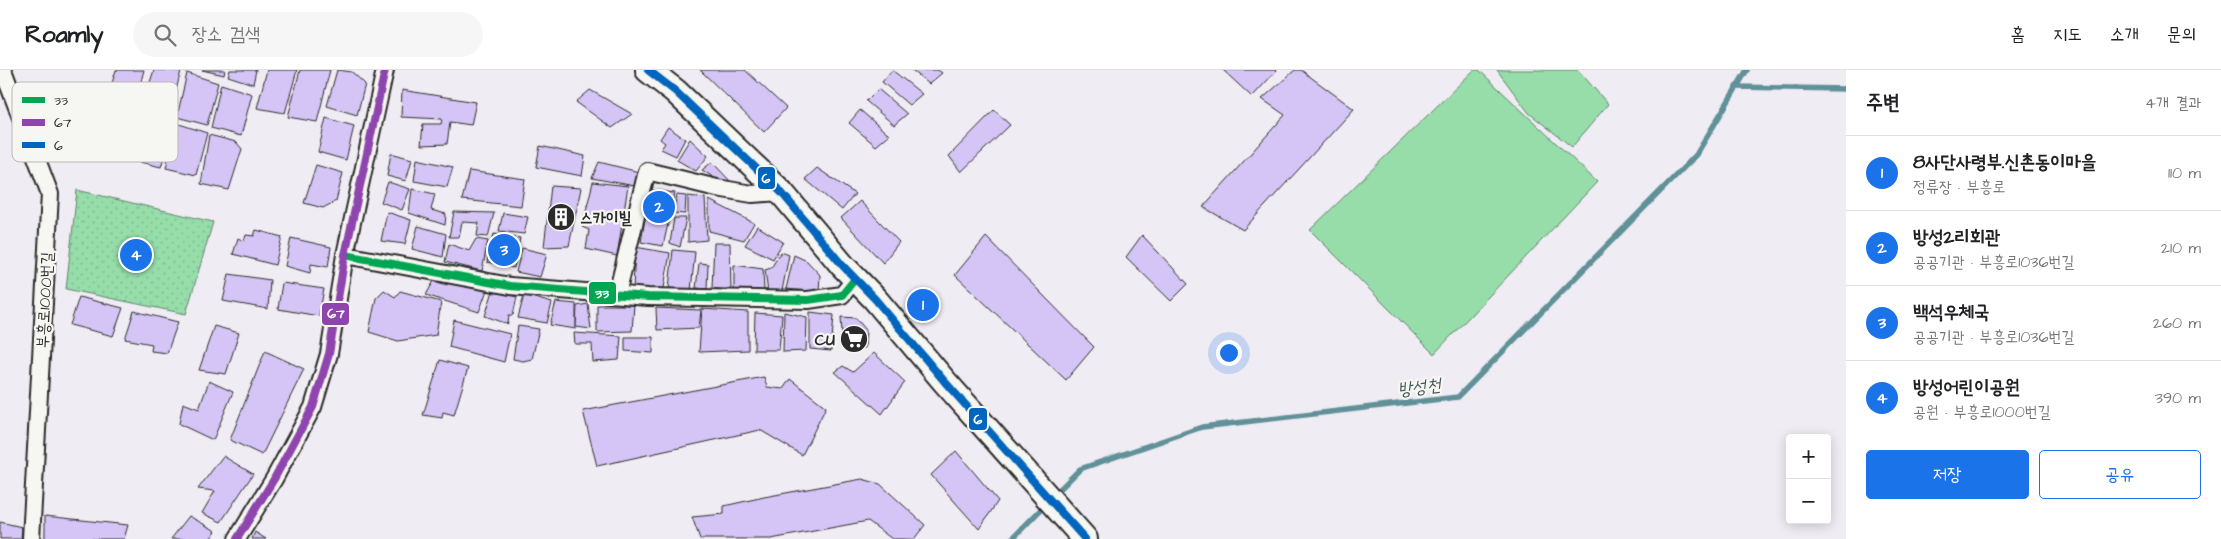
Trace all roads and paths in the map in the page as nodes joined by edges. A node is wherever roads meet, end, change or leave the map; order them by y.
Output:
1 (3, 70) edge
2 (648, 70) edge
3 (380, 71) edge
4 (12, 94) edge
5 (38, 162) edge
6 (781, 192) junction
7 (345, 254) junction
8 (855, 278) junction
9 (616, 294) junction
10 (1077, 531) edge
11 (31, 539) edge
12 (237, 539) edge

1 - 4 street, 부흥로1000번길
2 - 6 main road
3 - 7 street
5 - 11 street, 부흥로1000번길
6 - 8 main road
6 - 9 street
7 - 9 street
7 - 12 street
8 - 9 street
8 - 10 main road

